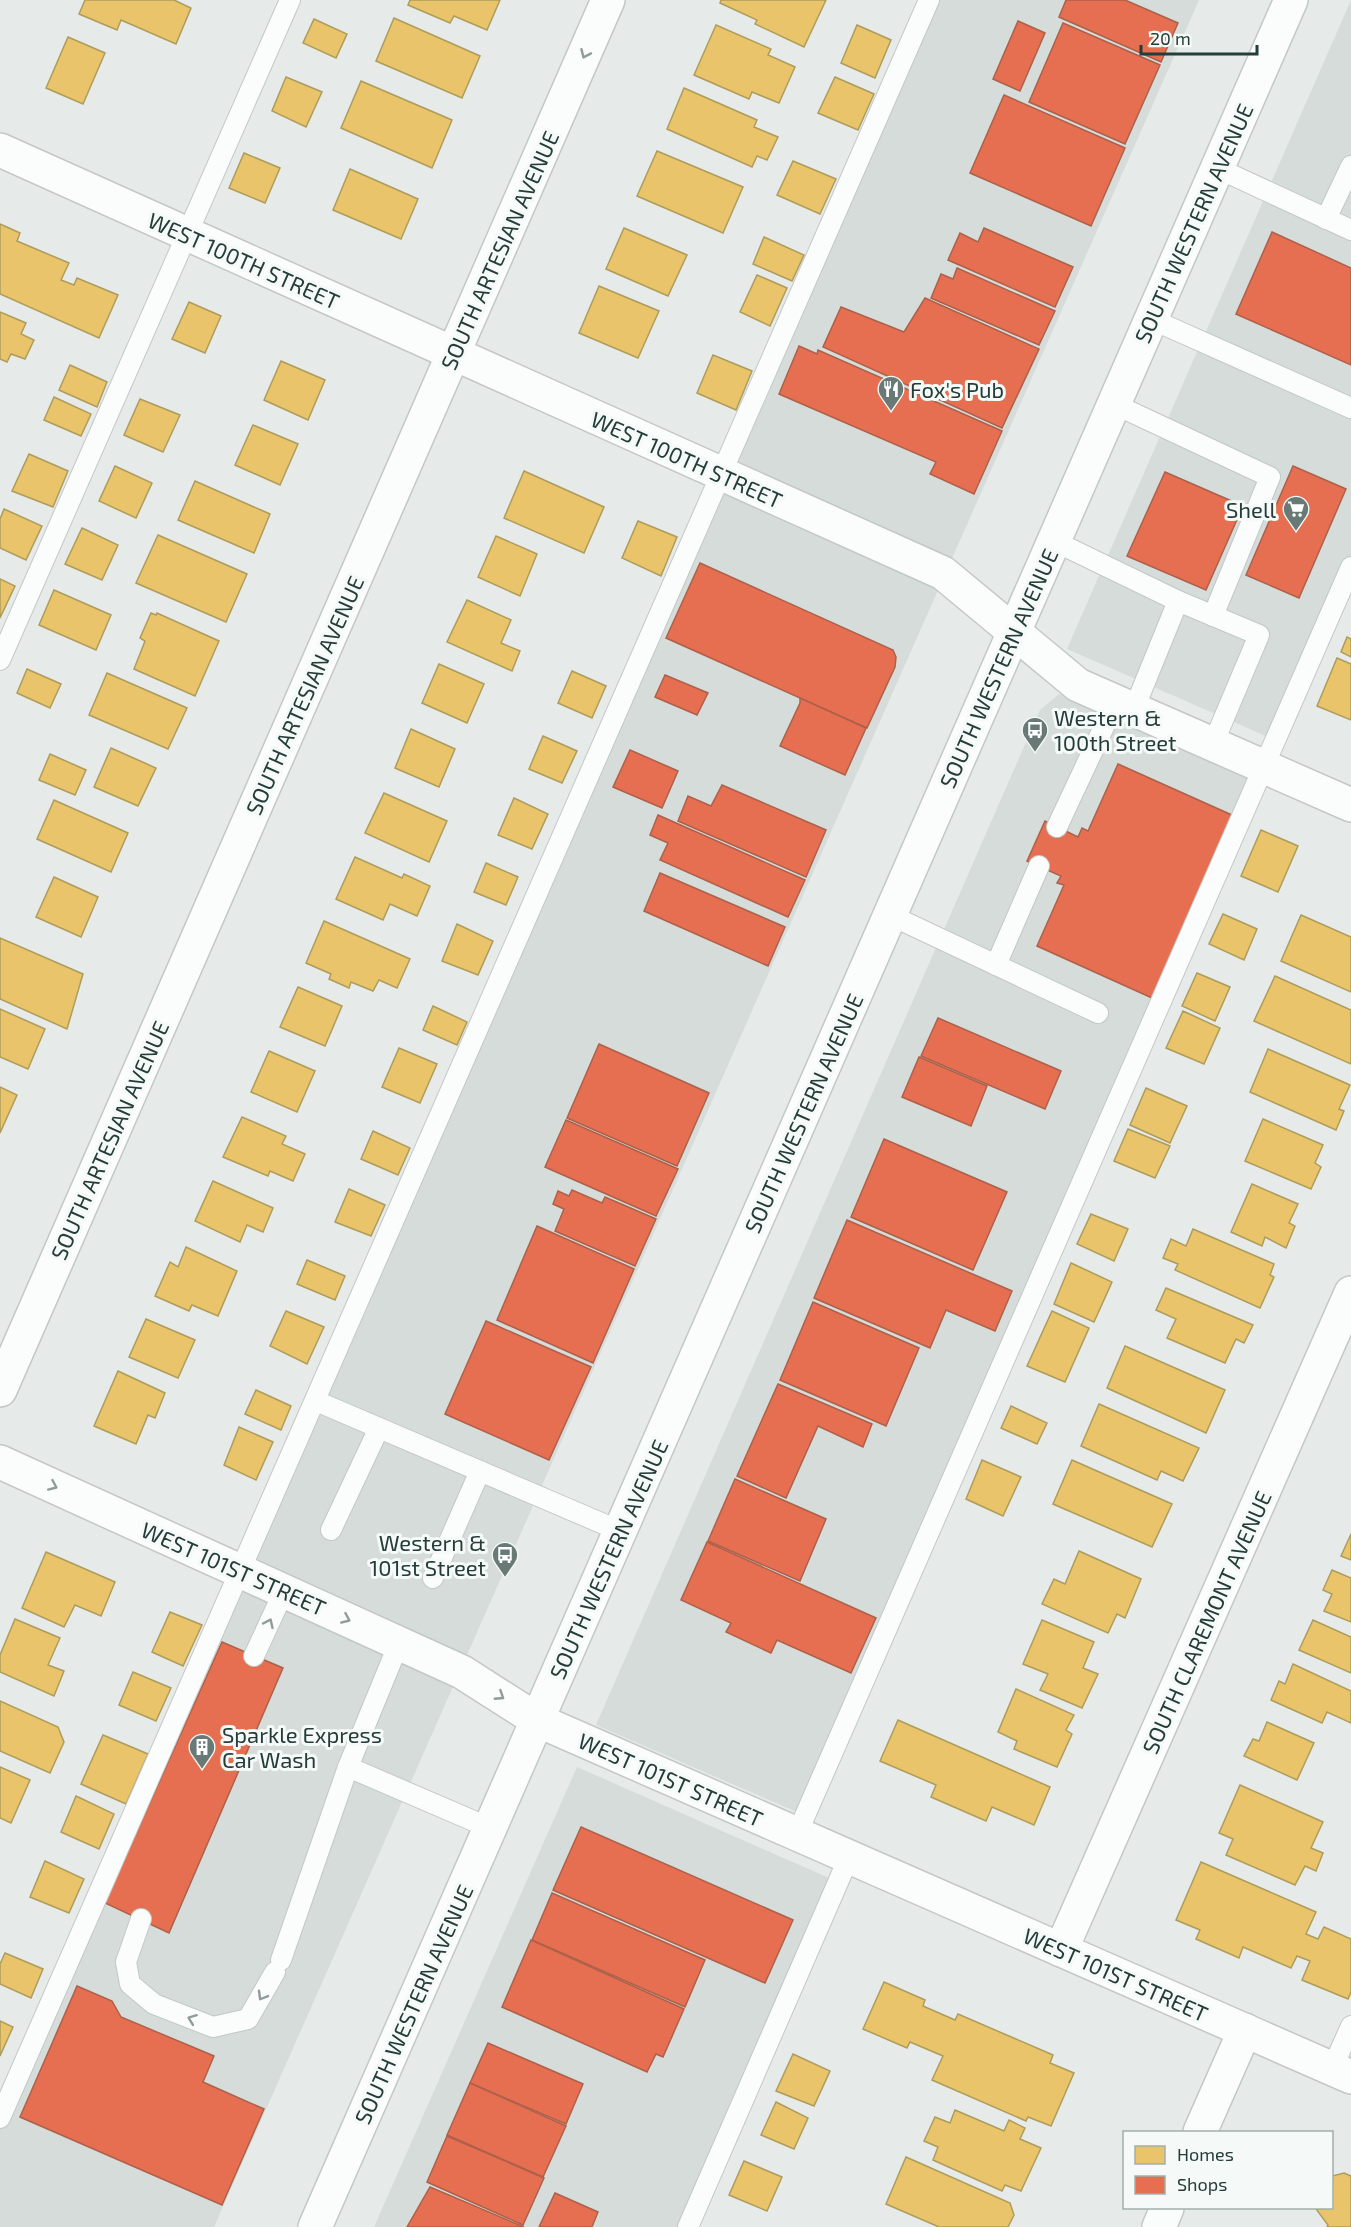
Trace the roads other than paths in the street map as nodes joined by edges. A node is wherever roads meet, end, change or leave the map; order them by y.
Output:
1 (290, 0) edge
2 (609, 0) edge
3 (929, 0) edge
4 (1291, 0) edge
5 (0, 150) edge
6 (1351, 166) edge
7 (1217, 168) junction
8 (1326, 219) junction
9 (1351, 230) edge
10 (187, 234) junction
11 (1151, 319) junction
12 (454, 354) junction
13 (1114, 404) junction
14 (1351, 408) edge
15 (723, 474) junction
16 (1054, 541) junction
17 (1351, 567) edge
18 (1178, 601) junction
19 (1213, 616) junction
20 (1013, 633) junction
21 (0, 660) edge
22 (1125, 705) junction
23 (1213, 744) junction
24 (1264, 766) junction
25 (1351, 805) edge
26 (1057, 827) dead end
27 (1039, 866) dead end
28 (890, 915) junction
29 (996, 965) junction
30 (1098, 1013) dead end
31 (1351, 1293) edge
32 (0, 1390) edge
33 (316, 1401) junction
34 (379, 1428) junction
35 (0, 1462) edge
36 (480, 1471) junction
37 (331, 1530) dead end
38 (620, 1531) junction
39 (241, 1571) junction
40 (433, 1578) dead end
41 (284, 1591) junction
42 (399, 1643) junction
43 (254, 1656) dead end
44 (537, 1720) junction
45 (348, 1767) junction
46 (490, 1828) junction
47 (797, 1834) junction
48 (849, 1857) junction
49 (141, 1919) dead end
50 (1061, 1950) junction
51 (1351, 2026) edge
52 (1245, 2030) junction
53 (1342, 2073) edge
54 (0, 2118) edge
55 (1201, 2131) edge
56 (1167, 2209) edge
57 (315, 2227) edge
58 (688, 2227) edge
59 (1159, 2227) edge

1 - 10 lane
2 -> 12 street, SOUTH ARTESIAN AVENUE
3 - 15 lane
4 - 7 street, SOUTH WESTERN AVENUE
5 - 10 street, WEST 100TH STREET
6 - 8 lane
7 - 8 lane
7 - 11 street, SOUTH WESTERN AVENUE
8 - 9 lane
10 - 12 street, WEST 100TH STREET
10 - 21 lane
11 - 13 street, SOUTH WESTERN AVENUE
11 - 14 lane
12 - 15 street, WEST 100TH STREET
12 - 32 street, SOUTH ARTESIAN AVENUE
13 - 16 street, SOUTH WESTERN AVENUE
13 - 19 lane
15 - 20 street, WEST 100TH STREET
15 - 33 lane
16 - 18 lane
16 - 20 street, SOUTH WESTERN AVENUE
17 - 24 lane
18 - 19 lane
18 - 22 lane
19 - 23 lane
20 - 22 street, WEST 100TH STREET
20 - 28 street, SOUTH WESTERN AVENUE
22 - 23 street, WEST 100TH STREET
22 - 26 lane
23 - 24 street, WEST 100TH STREET
24 - 25 street, WEST 100TH STREET
24 - 47 lane
27 - 29 lane
28 - 29 lane
28 - 38 street, SOUTH WESTERN AVENUE
29 - 30 lane
31 - 50 street, SOUTH CLAREMONT AVENUE
33 - 34 lane
33 - 39 lane
34 - 36 lane
34 - 37 lane
35 -> 39 street, WEST 101ST STREET
36 - 38 lane
36 - 40 lane
38 - 44 street, SOUTH WESTERN AVENUE
39 - 41 street, WEST 101ST STREET
39 - 54 lane
41 -> 42 street, WEST 101ST STREET
43 -> 41 lane
42 -> 44 street, WEST 101ST STREET
42 - 45 lane
44 - 46 street, SOUTH WESTERN AVENUE
44 - 47 street, WEST 101ST STREET
45 - 46 lane
45 -> 49 lane
46 - 57 street, SOUTH WESTERN AVENUE
47 - 48 street, WEST 101ST STREET
48 - 50 street, WEST 101ST STREET
48 - 58 lane
50 - 52 street, WEST 101ST STREET
51 - 53 lane
52 - 53 street, WEST 101ST STREET
52 - 55 street
56 - 59 street

